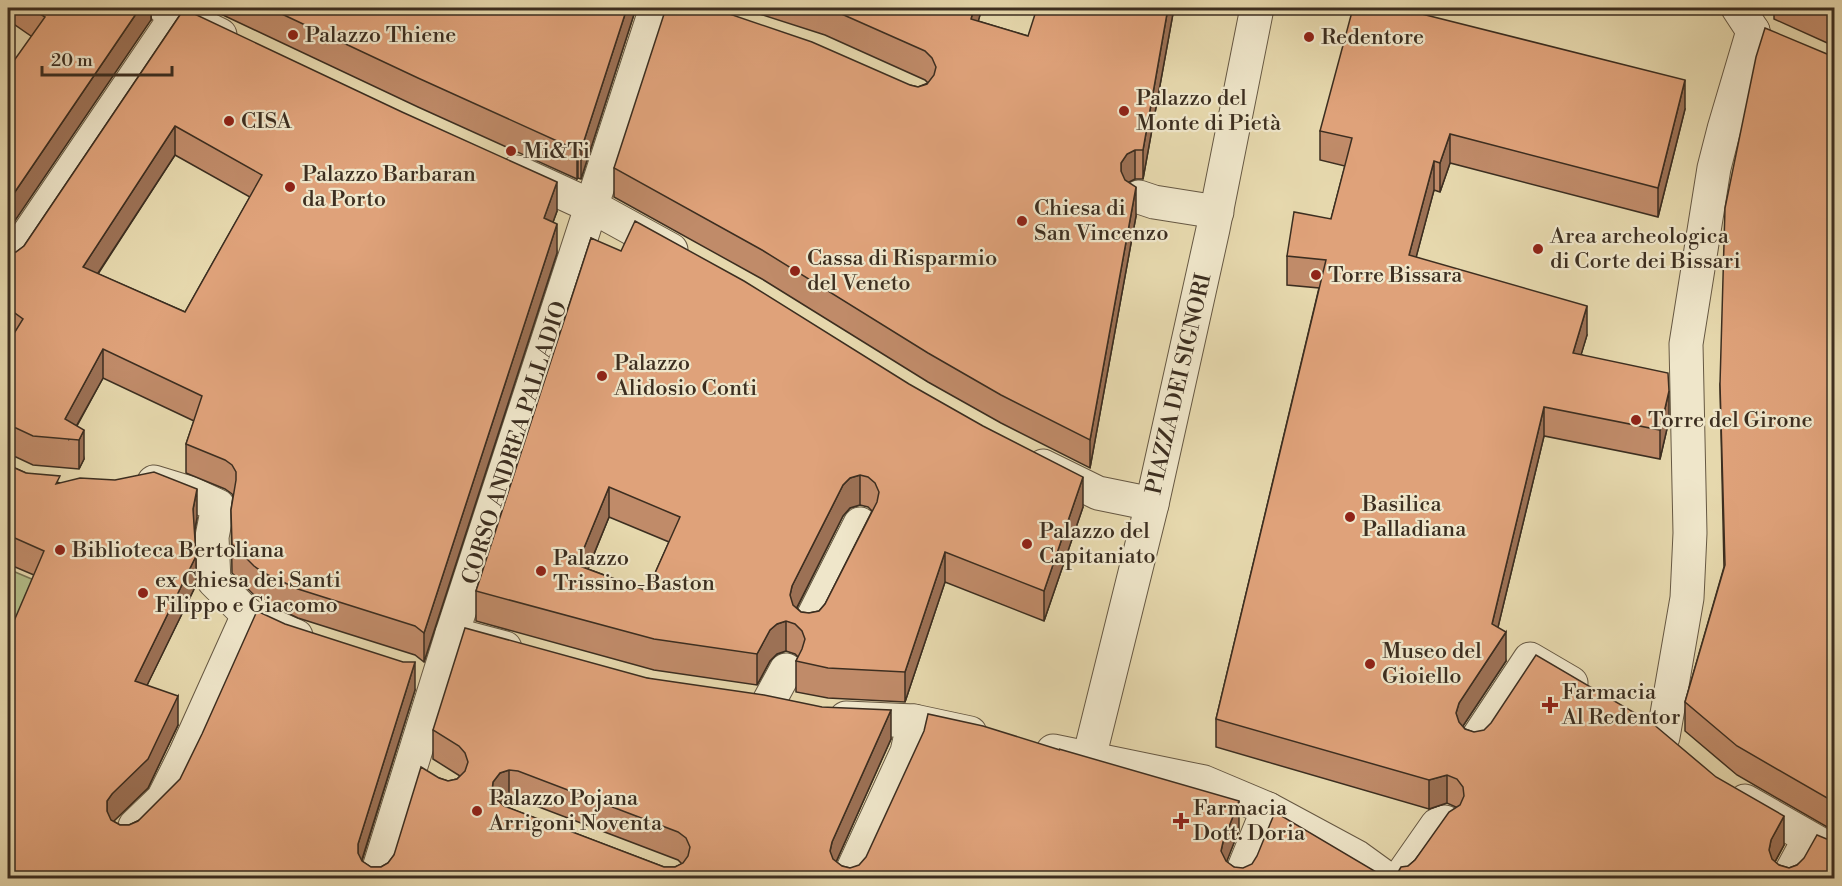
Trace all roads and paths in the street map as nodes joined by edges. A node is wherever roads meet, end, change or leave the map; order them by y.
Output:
1 (656, 8) edge
2 (1257, 8) edge
3 (171, 11) edge
4 (1746, 19) edge
5 (1784, 44) edge
6 (251, 49) edge
7 (495, 163) edge
8 (1139, 197) dead end
9 (591, 206) junction
10 (1217, 212) junction
11 (692, 262) edge
12 (8, 264) edge
13 (1013, 451) edge
14 (122, 489) edge
15 (1152, 504) junction
16 (860, 524) dead end
17 (248, 615) junction
18 (809, 625) edge
19 (452, 634) junction
20 (323, 645) edge
21 (529, 655) edge
22 (786, 670) dead end
23 (1601, 701) edge
24 (1632, 719) edge
25 (914, 721) junction
26 (1663, 736) junction
27 (1475, 742) edge
28 (1089, 758) junction
29 (1690, 759) edge
30 (410, 767) junction
31 (1717, 782) edge
32 (439, 785) edge
33 (1263, 819) junction
34 (1445, 822) edge
35 (125, 836) edge
36 (1822, 845) edge
37 (376, 879) edge
38 (849, 879) edge
39 (1240, 879) edge
40 (1386, 879) edge
41 (1400, 879) edge
42 (1788, 879) edge

1 - 9 street, CORSO ANDREA PALLADIO
2 - 10 street, PIAZZA DEI SIGNORI
3 - 6 street
3 - 12 street
4 - 5 street
4 - 26 street
7 - 9 street
8 - 10 street
9 - 11 street
9 - 19 street, CORSO ANDREA PALLADIO
10 - 15 street, PIAZZA DEI SIGNORI
13 - 15 street
14 - 17 street
15 - 28 street, PIAZZA DEI SIGNORI
16 - 18 street
17 - 20 street
17 - 35 street
19 - 21 street
19 - 30 street, CORSO ANDREA PALLADIO
22 - 25 street
23 - 27 street
24 - 26 street
25 - 28 street
25 - 38 street
26 - 29 street
28 - 33 street
30 - 32 street
30 - 37 street, CORSO ANDREA PALLADIO
31 - 36 street
33 - 39 street
33 - 40 street
34 - 41 street
36 - 42 street

